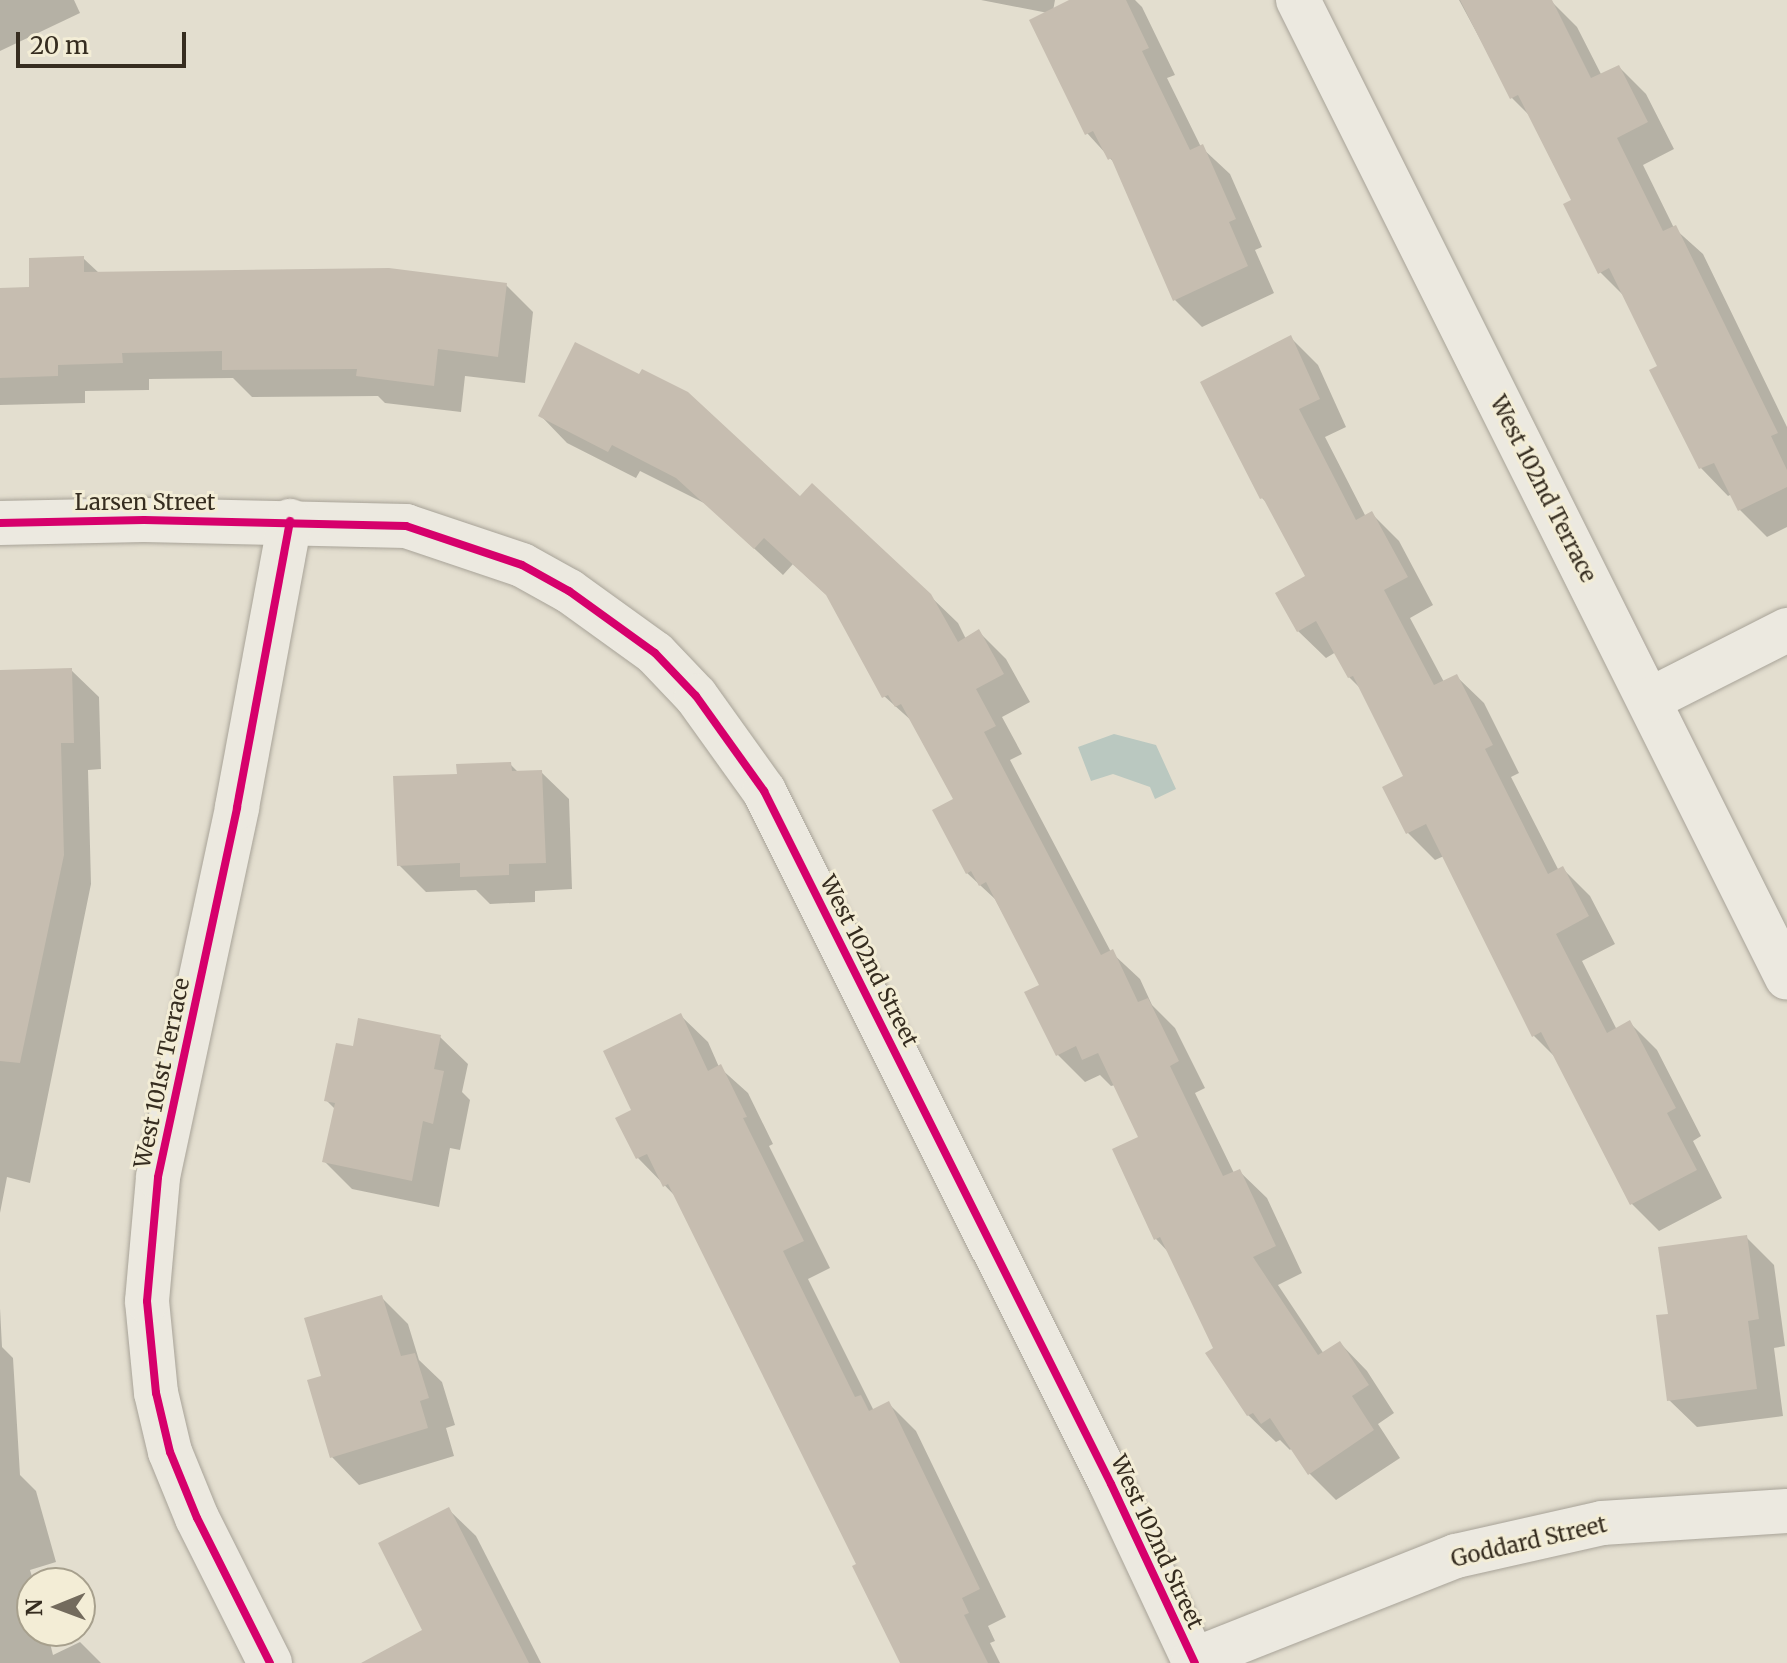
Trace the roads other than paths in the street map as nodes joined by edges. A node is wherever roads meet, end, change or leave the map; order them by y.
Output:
1 (1298, 0) edge
2 (290, 521) junction
3 (0, 523) edge
4 (1787, 630) edge
5 (1649, 700) junction
6 (1787, 978) edge
7 (1787, 1511) edge
8 (1194, 1662) edge
9 (270, 1663) edge

1 - 5 street, West 102nd Terrace
2 - 3 street, Larsen Street
2 - 8 street, West 102nd Street
2 - 9 street, West 101st Terrace
4 - 5 street
5 - 6 street, West 102nd Terrace
7 - 8 street, Goddard Street

